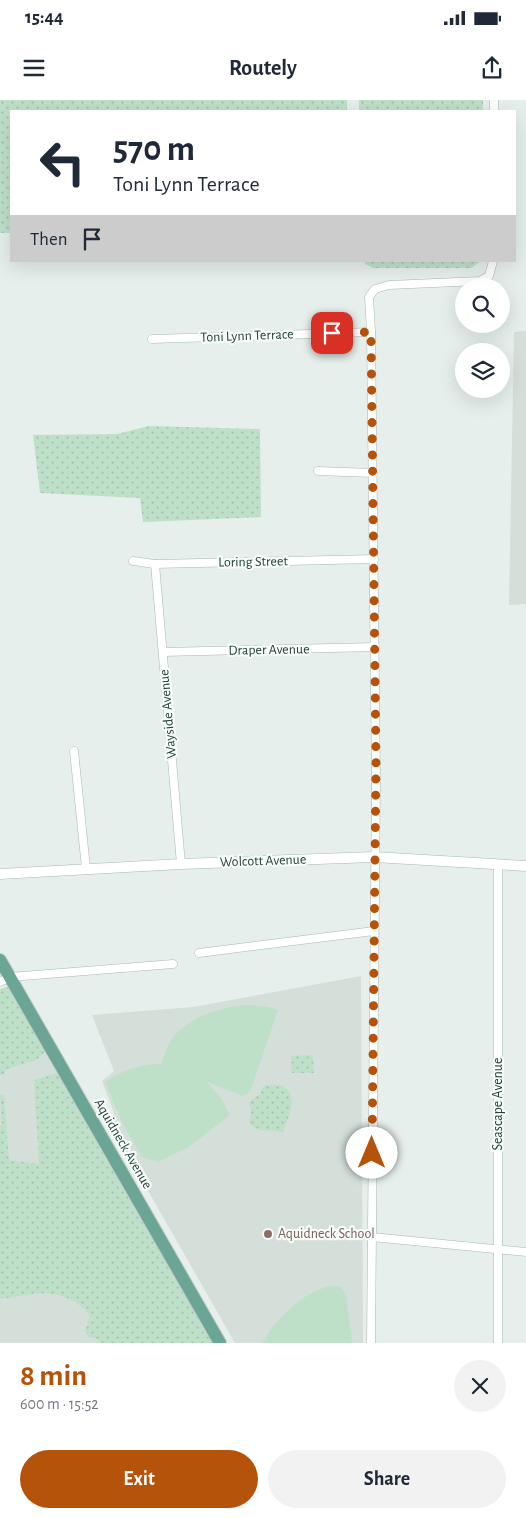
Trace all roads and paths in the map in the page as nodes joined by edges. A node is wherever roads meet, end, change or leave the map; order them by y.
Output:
1 (493, 262) edge
2 (371, 332) junction
3 (152, 339) dead end
4 (318, 471) dead end
5 (373, 473) junction
6 (374, 558) junction
7 (133, 561) dead end
8 (155, 564) junction
9 (375, 647) junction
10 (163, 652) junction
11 (74, 751) dead end
12 (374, 857) junction
13 (181, 864) junction
14 (498, 864) junction
15 (526, 866) edge
16 (86, 868) junction
17 (0, 874) edge
18 (374, 930) junction
19 (199, 953) dead end
20 (0, 960) edge
21 (174, 964) dead end
22 (5, 979) edge
23 (372, 1237) junction
24 (498, 1250) junction
25 (526, 1252) edge
26 (220, 1343) edge
27 (371, 1343) edge
28 (498, 1343) edge

1 - 2 street
2 - 3 street, Toni Lynn Terrace
2 - 5 street
4 - 5 street
5 - 6 street
6 - 8 street, Loring Street
6 - 9 street
7 - 8 street, Loring Street
8 - 10 street, Wayside Avenue
9 - 10 street, Draper Avenue
9 - 12 street
10 - 13 street, Wayside Avenue
11 - 16 street
12 - 13 street, Wolcott Avenue
12 - 14 street, Wolcott Avenue
12 - 18 street
13 - 16 street, Wolcott Avenue
14 - 15 street, Wolcott Avenue
14 - 24 street, Seascape Avenue
16 - 17 street, Wolcott Avenue
18 - 19 street
18 - 23 street
20 - 22 main road, Aquidneck Avenue
21 - 22 street
22 - 26 main road, Aquidneck Avenue
23 - 24 street
23 - 27 street
24 - 25 street
24 - 28 street, Seascape Avenue

